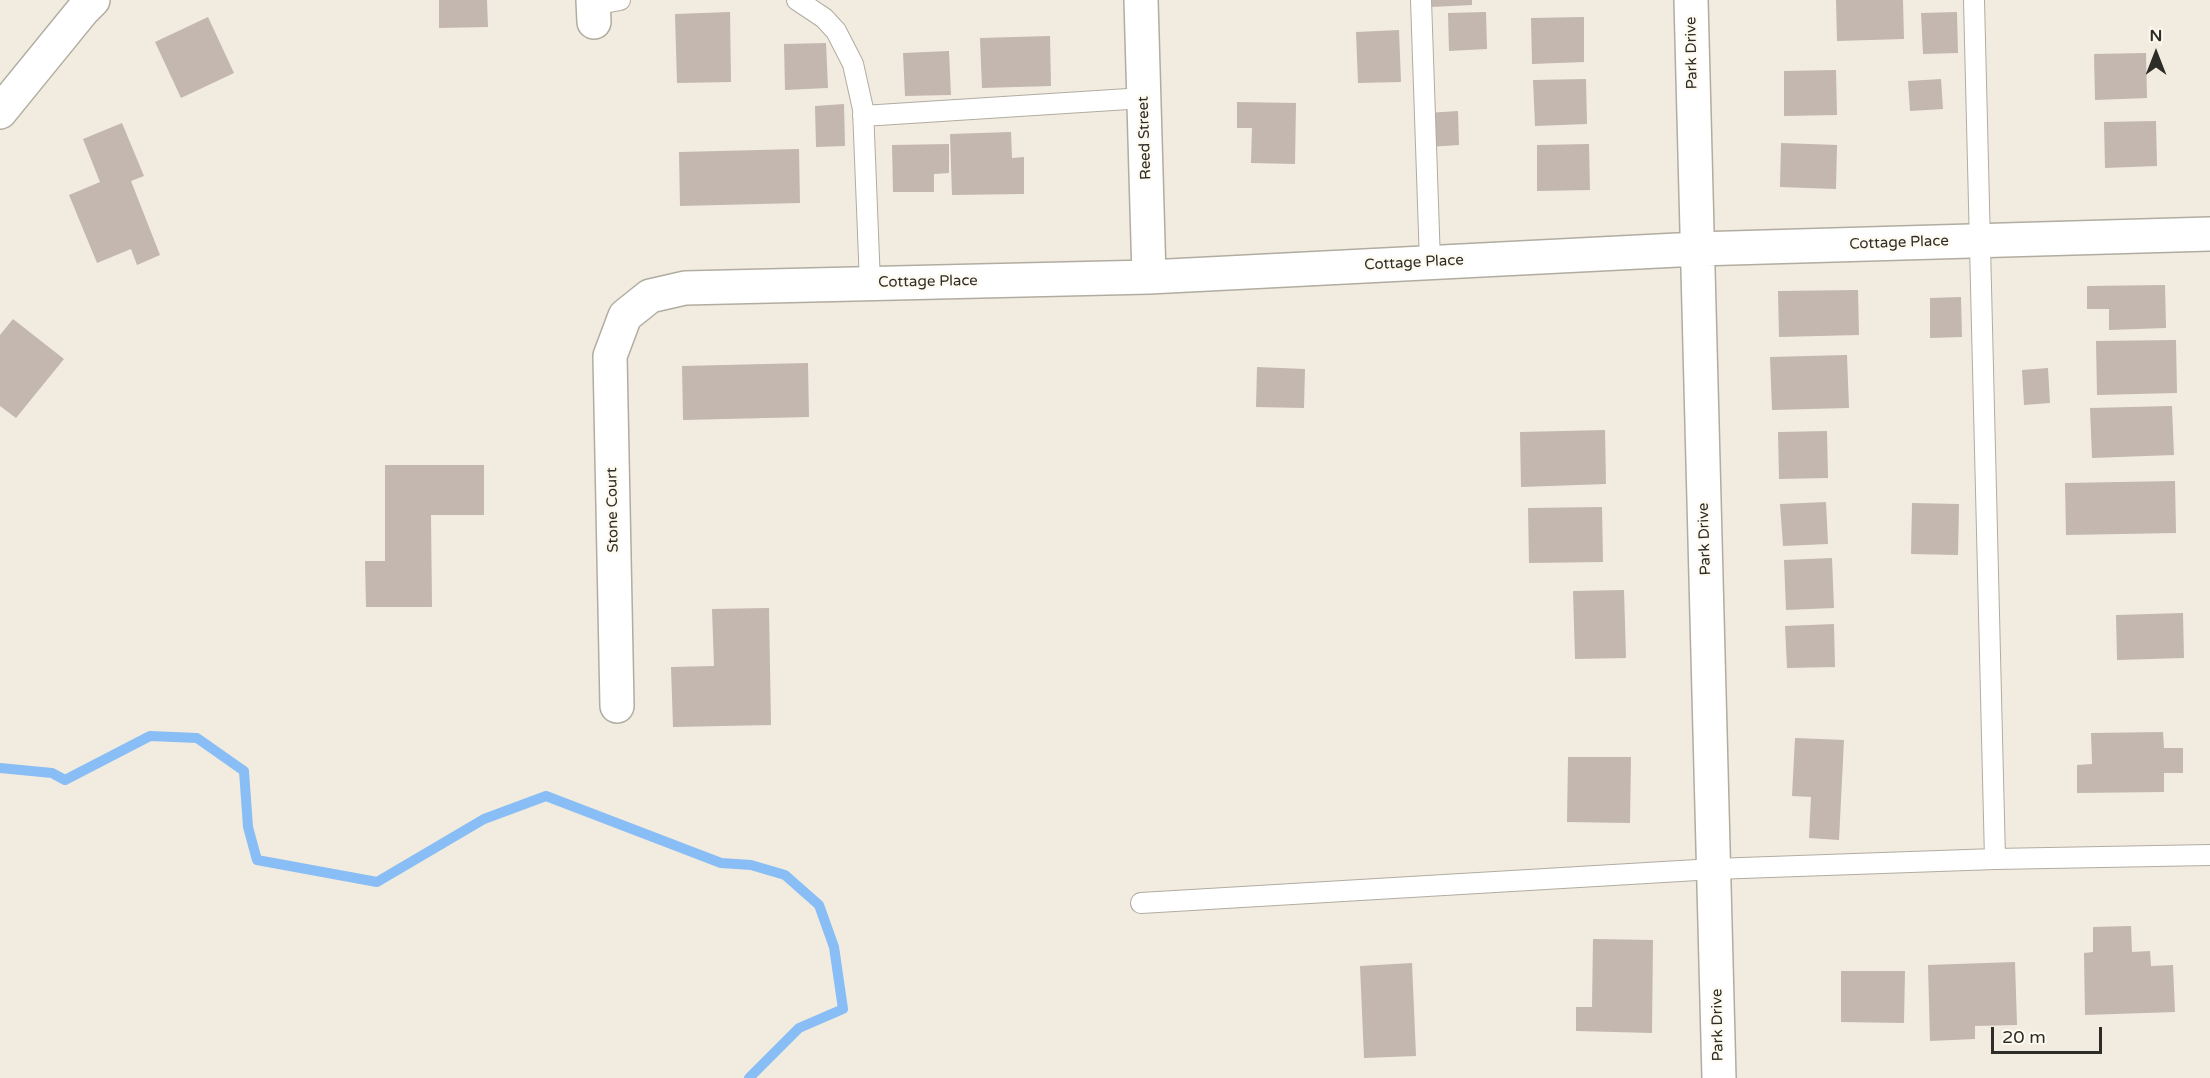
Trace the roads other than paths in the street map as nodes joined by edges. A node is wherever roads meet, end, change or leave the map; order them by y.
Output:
1 (93, 0) edge
2 (797, 0) edge
3 (1141, 0) edge
4 (1421, 0) edge
5 (1691, 0) edge
6 (1974, 0) edge
7 (1144, 98) junction
8 (0, 112) edge
9 (863, 116) junction
10 (2210, 234) edge
11 (1981, 241) junction
12 (1697, 249) junction
13 (1430, 262) junction
14 (1149, 276) junction
15 (870, 283) junction
16 (625, 316) joint
17 (617, 706) dead end
18 (2210, 855) edge
19 (1995, 860) junction
20 (1714, 869) junction
21 (1141, 903) dead end
22 (1719, 1078) edge

1 - 8 street
2 - 9 lane
3 - 7 street, Reed Street
4 - 13 lane
5 - 12 street, Park Drive
6 - 11 lane
7 - 9 lane
7 - 14 street, Reed Street
9 - 15 lane
10 - 11 street, Cottage Place
11 - 12 street, Cottage Place
11 - 19 lane
12 - 13 street, Cottage Place
12 - 20 street, Park Drive
13 - 14 street, Cottage Place
14 - 15 street, Cottage Place
15 - 16 street, Cottage Place
16 - 17 street, Stone Court
18 - 19 lane
19 - 20 lane
20 - 21 lane
20 - 22 street, Park Drive

